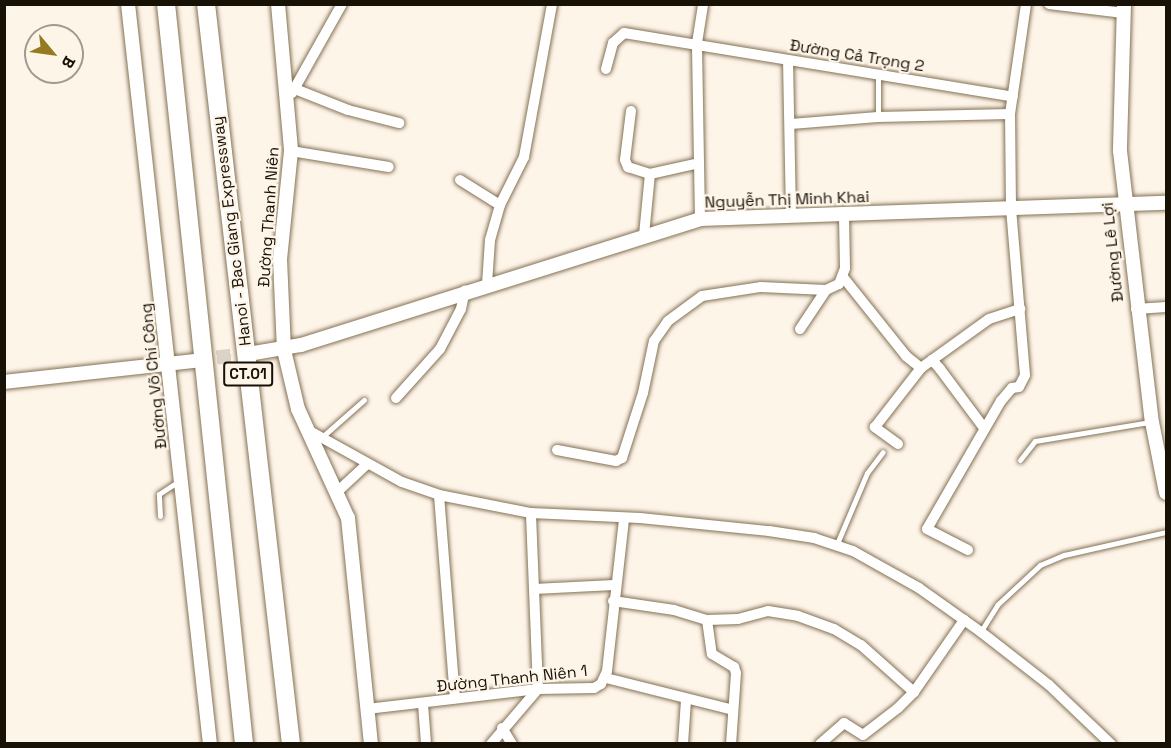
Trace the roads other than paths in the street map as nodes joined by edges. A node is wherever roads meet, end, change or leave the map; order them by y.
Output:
1 (128, 4) edge
2 (166, 4) edge
3 (206, 4) edge
4 (278, 4) edge
5 (342, 4) edge
6 (552, 4) edge
7 (703, 4) edge
8 (1026, 4) edge
9 (1049, 4) edge
10 (1124, 9) edge
11 (697, 44) junction
12 (788, 60) junction
13 (606, 69) dead end
14 (878, 75) junction
15 (292, 94) junction
16 (1013, 97) junction
17 (631, 111) dead end
18 (1010, 114) junction
19 (878, 117) junction
20 (399, 123) dead end
21 (790, 124) junction
22 (291, 151) junction
23 (699, 163) junction
24 (389, 167) dead end
25 (650, 174) junction
26 (460, 180) dead end
27 (1167, 203) edge
28 (1125, 204) junction
29 (500, 205) junction
30 (1011, 208) junction
31 (790, 215) junction
32 (844, 215) junction
33 (700, 219) junction
34 (644, 235) junction
35 (843, 277) junction
36 (487, 284) junction
37 (465, 290) junction
38 (826, 290) junction
39 (1167, 307) edge
40 (1020, 309) junction
41 (1136, 309) junction
42 (800, 329) dead end
43 (284, 350) junction
44 (254, 353) tunnel mouth
45 (932, 360) junction
46 (195, 361) tunnel mouth
47 (170, 362) junction
48 (921, 368) junction
49 (4, 382) edge
50 (396, 398) dead end
51 (364, 400) dead end
52 (1152, 422) junction
53 (984, 428) junction
54 (308, 430) junction
55 (322, 437) junction
56 (898, 444) dead end
57 (557, 450) dead end
58 (883, 452) dead end
59 (1020, 460) dead end
60 (367, 464) junction
61 (181, 480) junction
62 (336, 492) junction
63 (1167, 493) edge
64 (439, 495) junction
65 (531, 513) junction
66 (159, 516) dead end
67 (624, 519) junction
68 (1167, 532) edge
69 (836, 546) junction
70 (968, 550) dead end
71 (614, 585) junction
72 (534, 589) junction
73 (613, 601) junction
74 (707, 620) junction
75 (964, 620) junction
76 (981, 632) junction
77 (606, 678) junction
78 (538, 689) junction
79 (914, 692) junction
80 (455, 698) junction
81 (686, 700) junction
82 (423, 704) junction
83 (367, 709) junction
84 (733, 710) junction
85 (502, 728) junction
86 (210, 744) edge
87 (244, 744) edge
88 (291, 744) edge
89 (371, 744) edge
90 (426, 744) edge
91 (491, 744) edge
92 (512, 744) edge
93 (683, 744) edge
94 (731, 744) edge
95 (820, 744) edge
96 (1111, 744) edge

1 - 47 street, Đường Võ Chí Công
2 - 87 highway, CT.01
3 - 88 highway, Hanoi - Bac Giang Expressway / CT.01
4 - 15 street, Đường Thanh Niên
5 - 15 street
6 - 29 street
7 - 11 street
8 - 16 street
9 - 10 street
10 - 28 street, Đường Lê Lợi
11 - 12 street, Đường Cả Trọng 2
11 - 13 street, Đường Cả Trọng 2
11 - 23 street
12 - 14 street, Đường Cả Trọng 2
12 - 21 street
14 - 16 street, Đường Cả Trọng 2
14 - 19 lane
15 - 20 street
15 - 22 street, Đường Thanh Niên
16 - 18 street
17 - 25 street
18 - 19 street
18 - 30 street
19 - 21 street
21 - 31 street
22 - 24 street
22 - 43 street, Đường Thanh Niên
23 - 25 street
23 - 33 street
25 - 34 street
26 - 29 street
27 - 28 street, Nguyễn Thị Minh Khai
28 - 30 street, Nguyễn Thị Minh Khai
28 - 41 street, Đường Lê Lợi
29 - 36 street
30 - 32 street, Nguyễn Thị Minh Khai
30 - 40 street
31 - 32 street, Nguyễn Thị Minh Khai
31 - 33 street, Nguyễn Thị Minh Khai
32 - 35 street
33 - 34 street, Nguyễn Thị Minh Khai
34 - 36 street, Nguyễn Thị Minh Khai
35 - 38 street
35 - 48 street
36 - 37 street, Nguyễn Thị Minh Khai
37 - 43 street, Nguyễn Thị Minh Khai
37 - 50 street
38 - 42 street
38 - 57 street
39 - 41 street
40 - 45 street
40 - 53 street
41 - 52 street, Đường Lê Lợi
43 - 44 street, Nguyễn Thị Minh Khai
43 - 54 street, Đường Thanh Niên
45 - 48 street
45 - 53 street
46 - 47 street
47 - 49 street
47 - 61 street, Đường Võ Chí Công
48 - 56 street
51 - 55 lane
52 - 59 lane
52 - 63 street, Đường Lê Lợi
53 - 70 street
54 - 55 street
54 - 62 street, Đường Thanh Niên
55 - 60 street
58 - 69 lane
60 - 62 street
60 - 64 street
61 - 66 lane
61 - 86 street, Đường Võ Chí Công
62 - 83 street, Đường Thanh Niên
64 - 65 street
64 - 80 street
65 - 67 street
65 - 72 street
67 - 69 street
67 - 71 street, Đường Thanh Niên 1
68 - 76 lane
69 - 75 street
71 - 72 street
71 - 73 street, Đường Thanh Niên 1
72 - 78 street
73 - 74 street
73 - 77 street, Đường Thanh Niên 1
74 - 79 street
74 - 84 street
75 - 76 street
75 - 79 street
76 - 96 street
77 - 78 street, Đường Thanh Niên 1
77 - 81 street
78 - 80 street, Đường Thanh Niên 1
78 - 85 street
79 - 95 street
80 - 82 street, Đường Thanh Niên 1
81 - 84 street
81 - 93 street
82 - 83 street, Đường Thanh Niên 1
82 - 90 street
83 - 89 street, Đường Thanh Niên
84 - 94 street
85 - 91 street
85 - 92 street

